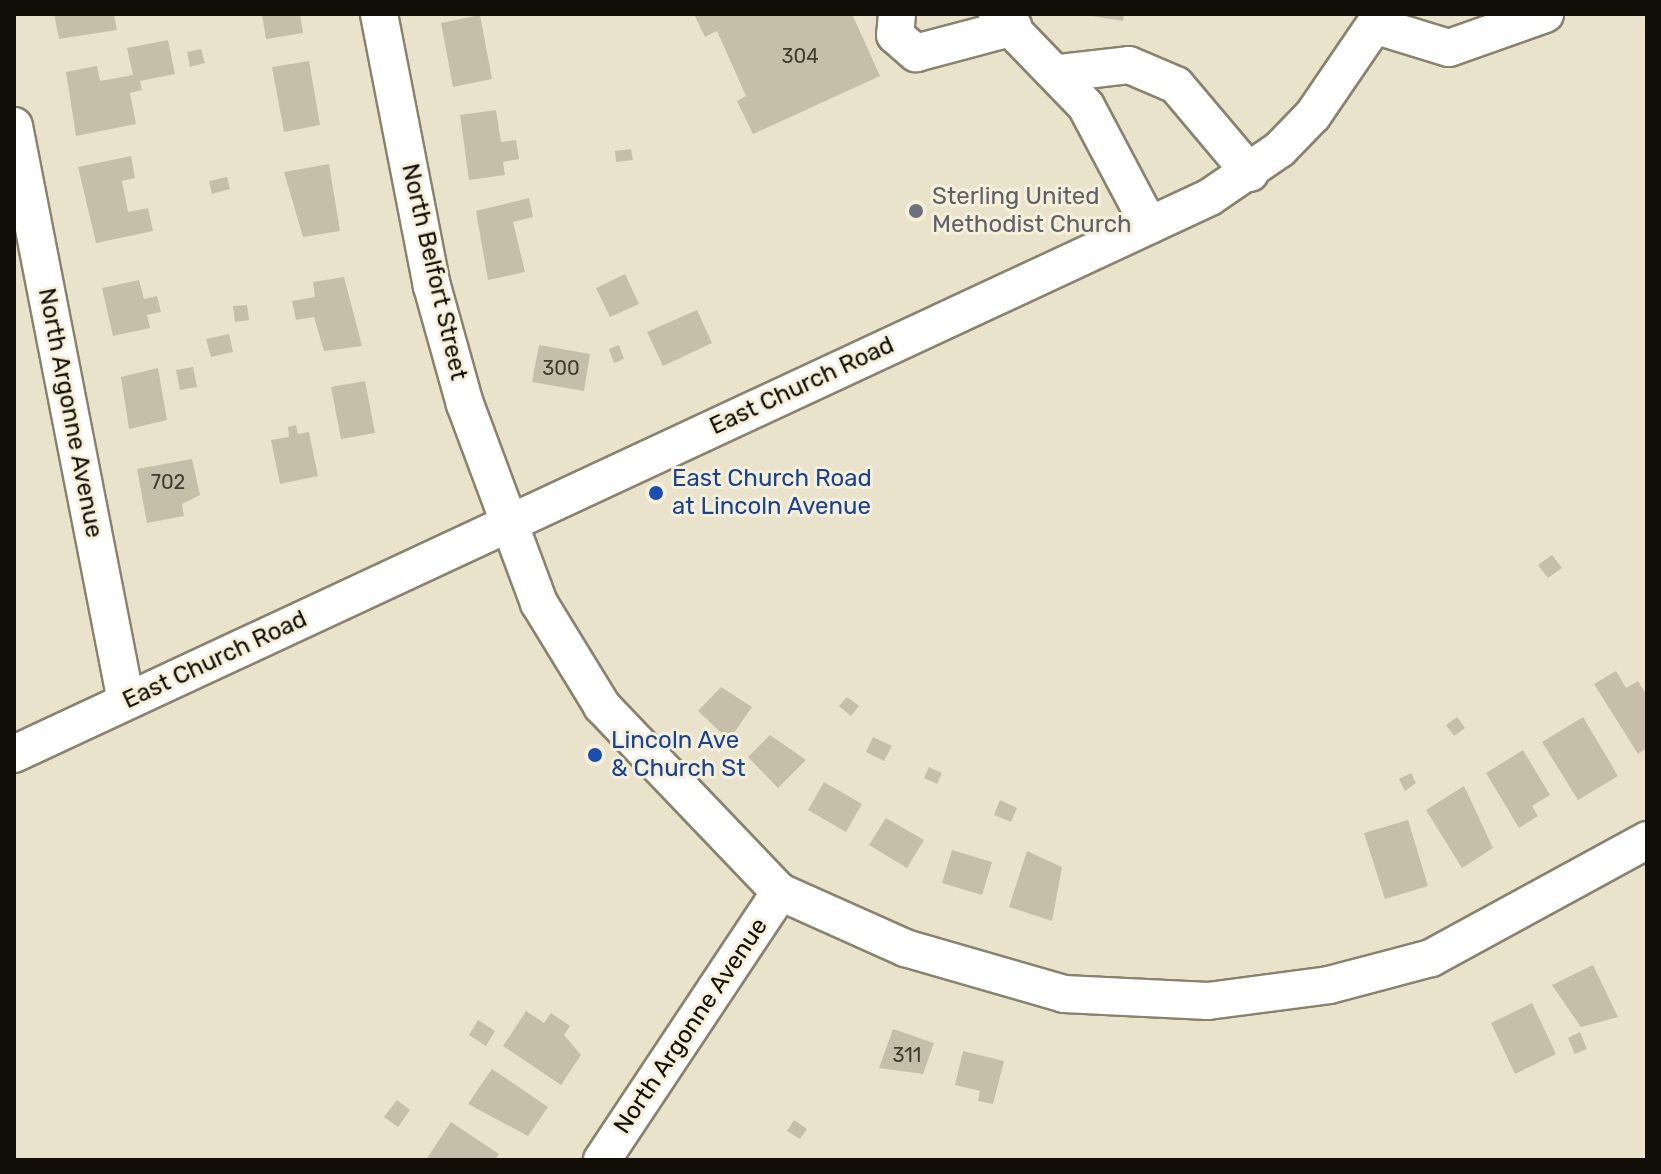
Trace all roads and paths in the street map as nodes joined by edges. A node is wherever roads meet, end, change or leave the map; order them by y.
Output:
1 (379, 14) edge
2 (897, 14) edge
3 (1545, 14) edge
4 (1005, 20) edge
5 (1380, 20) edge
6 (1060, 73) junction
7 (14, 126) edge
8 (1250, 173) junction
9 (1149, 225) junction
10 (512, 524) junction
11 (126, 701) junction
12 (14, 754) edge
13 (1647, 840) edge
14 (780, 892) junction
15 (602, 1160) edge

1 - 10 street, North Belfort Street
2 - 4 street
3 - 5 street, East Church Road
4 - 6 street
5 - 8 street, East Church Road
6 - 8 street
6 - 9 street
7 - 11 street, North Argonne Avenue
8 - 9 street, East Church Road
9 - 10 street, East Church Road
10 - 11 street, East Church Road
10 - 14 street, North Belfort Street
11 - 12 street, East Church Road
13 - 14 street
14 - 15 street, North Argonne Avenue

